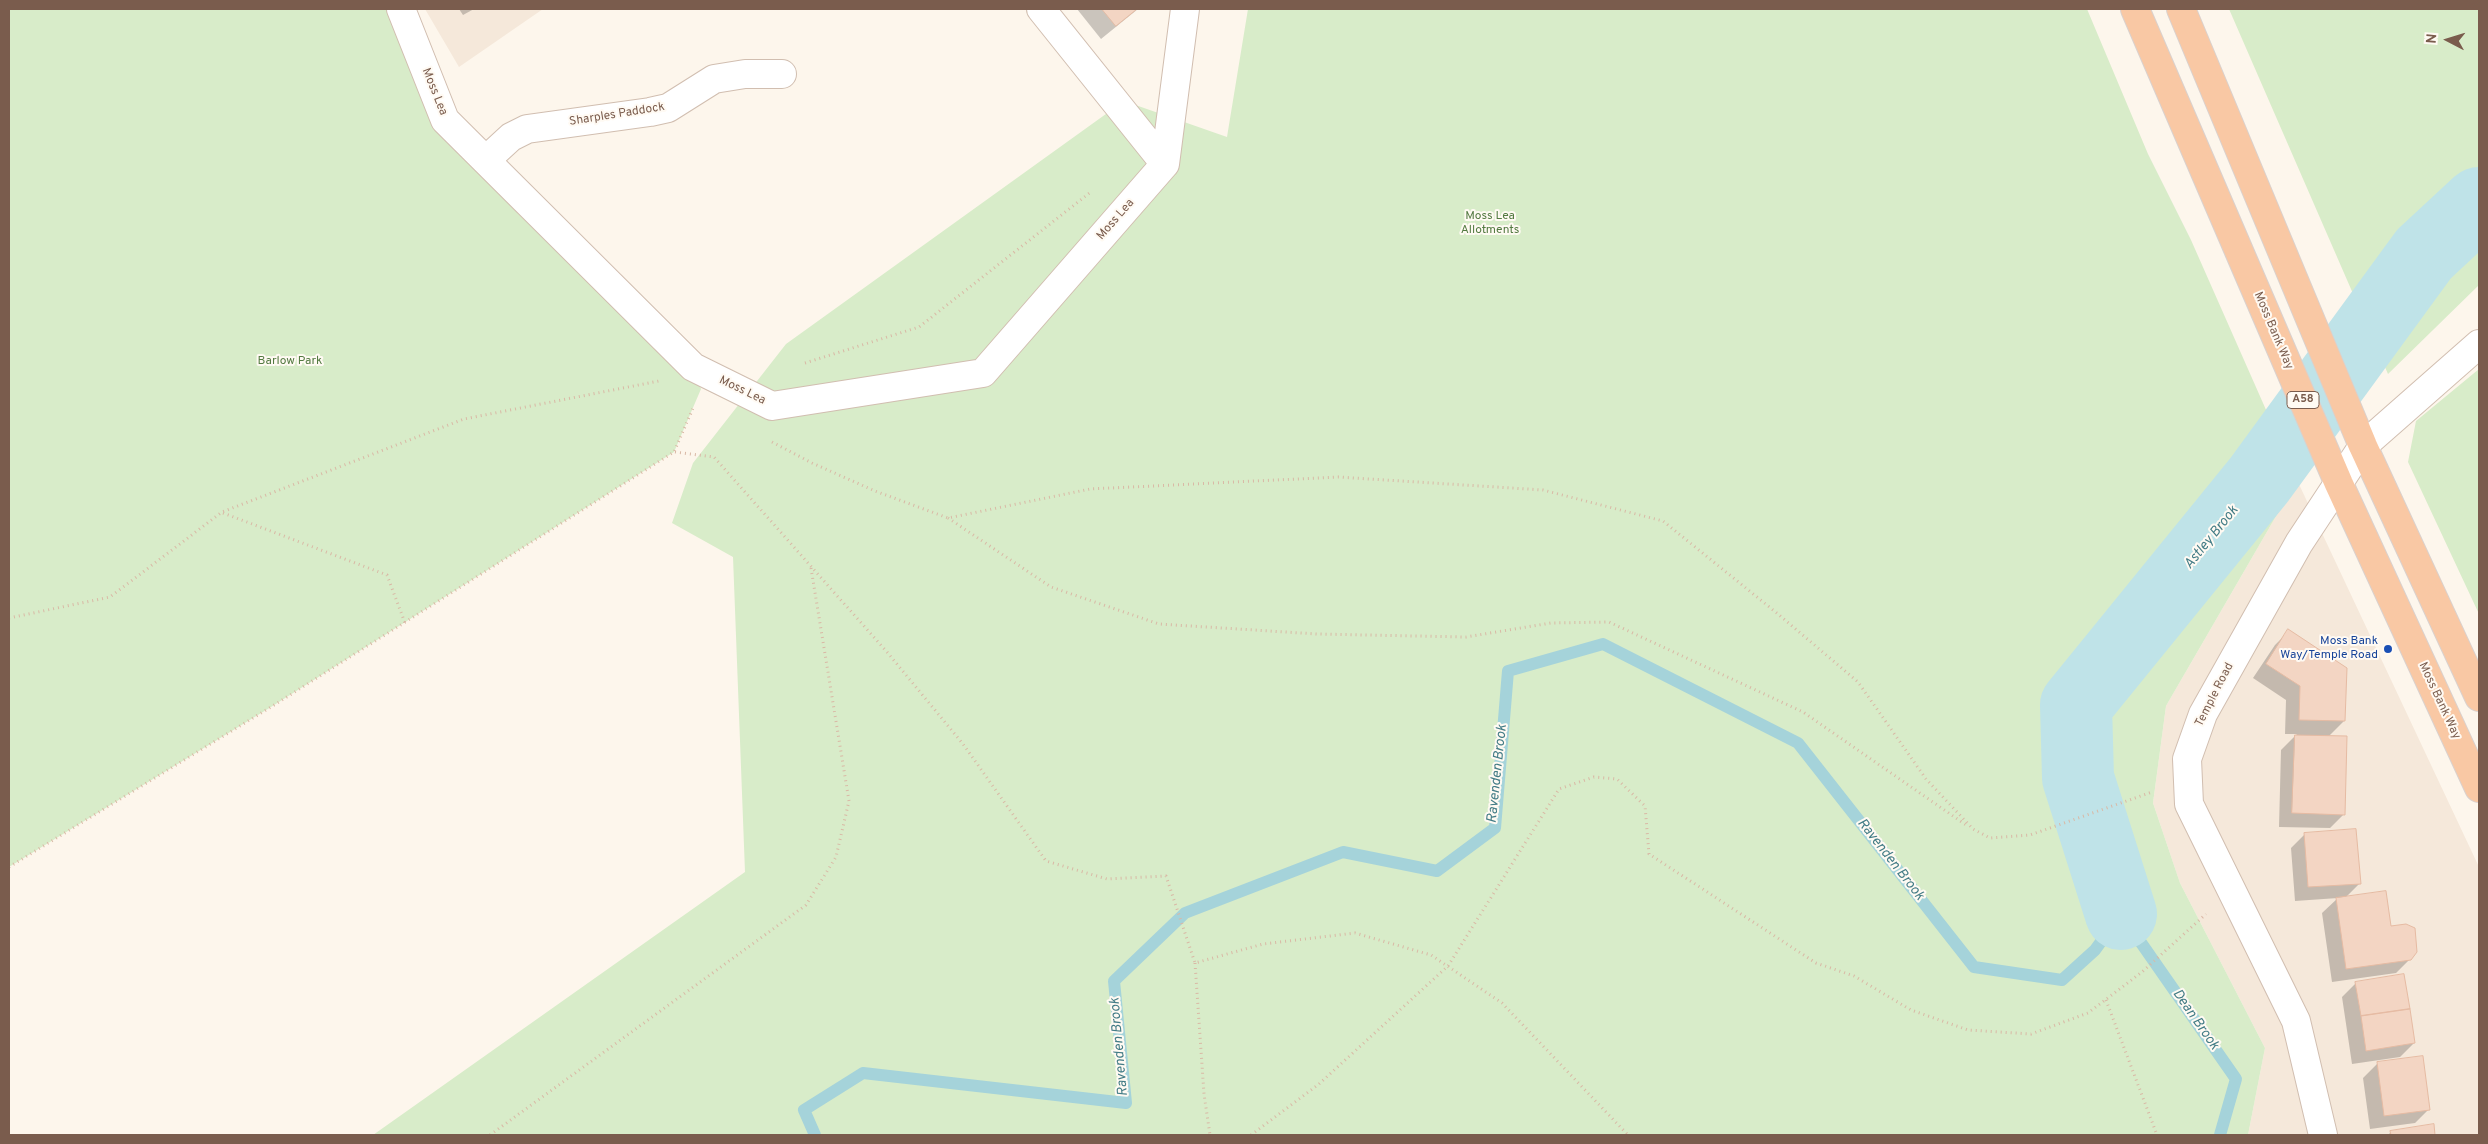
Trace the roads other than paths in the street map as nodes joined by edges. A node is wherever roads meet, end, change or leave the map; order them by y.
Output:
1 (401, 9) edge
2 (1040, 9) edge
3 (1185, 9) edge
4 (2134, 9) edge
5 (2182, 9) edge
6 (782, 74) dead end
7 (486, 160) junction
8 (1165, 164) junction
9 (2479, 344) edge
10 (2363, 446) junction
11 (2339, 484) junction
12 (2479, 697) edge
13 (2479, 788) edge
14 (2323, 1135) edge

1 - 7 street, Moss Lea
2 - 8 street
3 - 8 street
4 - 11 highway, Moss Bank Way / A58
5 - 10 highway
6 - 7 street, Sharples Paddock
7 - 8 street, Moss Lea
9 - 10 street, Temple Road
10 - 11 street, Temple Road
10 - 12 highway
11 - 13 highway, Moss Bank Way / A58
11 - 14 street, Temple Road

